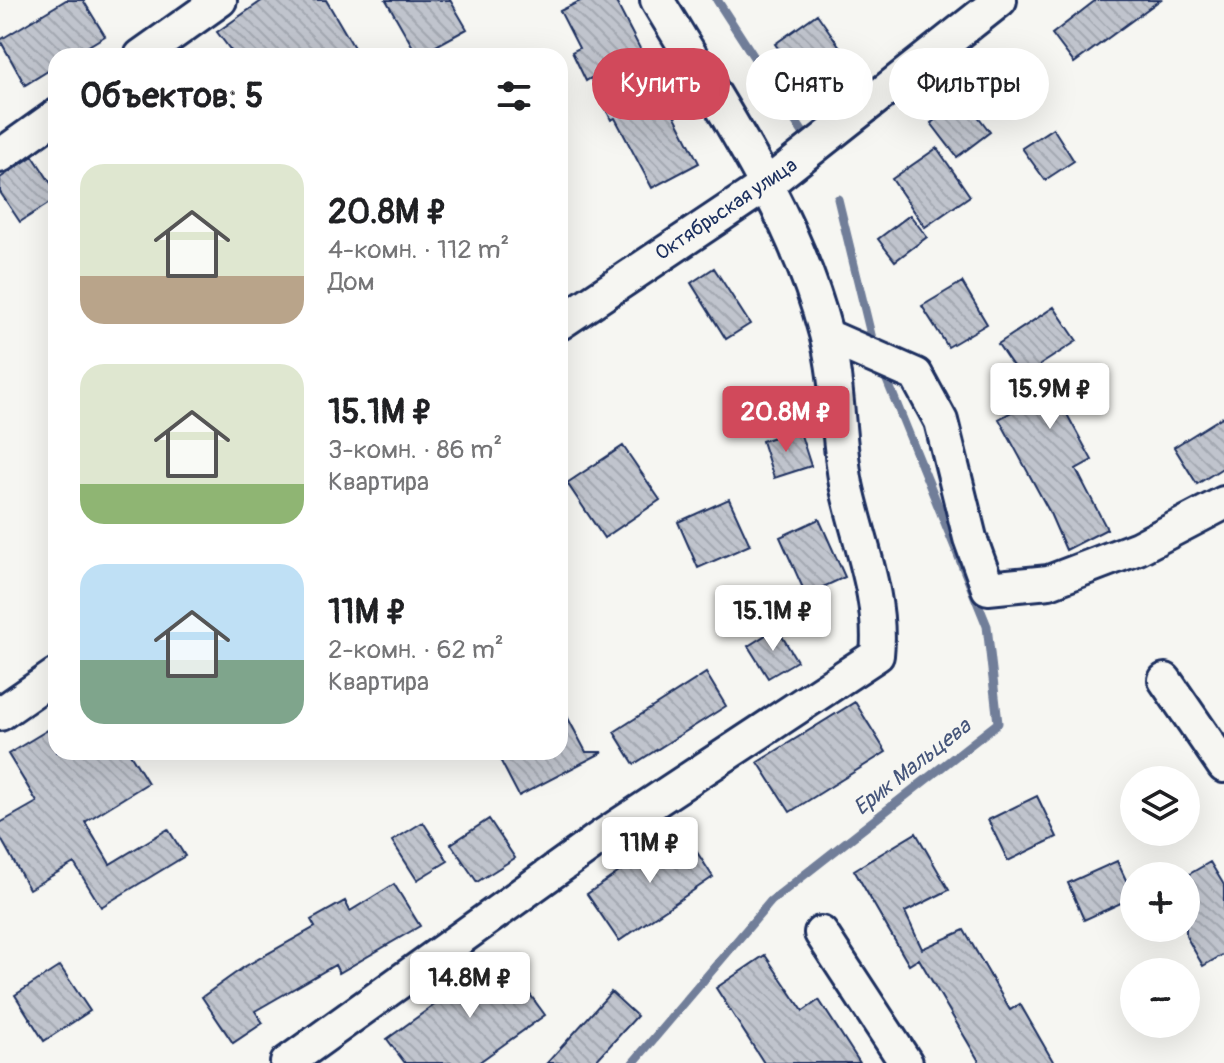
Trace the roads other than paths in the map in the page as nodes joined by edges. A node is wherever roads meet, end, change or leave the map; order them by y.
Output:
1 (220, 0) edge
2 (657, 0) edge
3 (1000, 0) edge
4 (152, 48) edge
5 (48, 122) edge
6 (0, 156) edge
7 (766, 185) junction
8 (568, 318) edge
9 (827, 336) junction
10 (1224, 503) edge
11 (1165, 680) dead end
12 (48, 681) edge
13 (0, 714) edge
14 (1224, 766) edge
15 (821, 933) dead end
16 (287, 1063) edge
17 (906, 1063) edge

1 - 4 street
2 - 7 street
3 - 7 street, Октябрьская улица
5 - 6 street
7 - 8 street, Октябрьская улица
7 - 9 street
9 - 10 street
9 - 16 street
11 - 14 street
12 - 13 street
15 - 17 street

